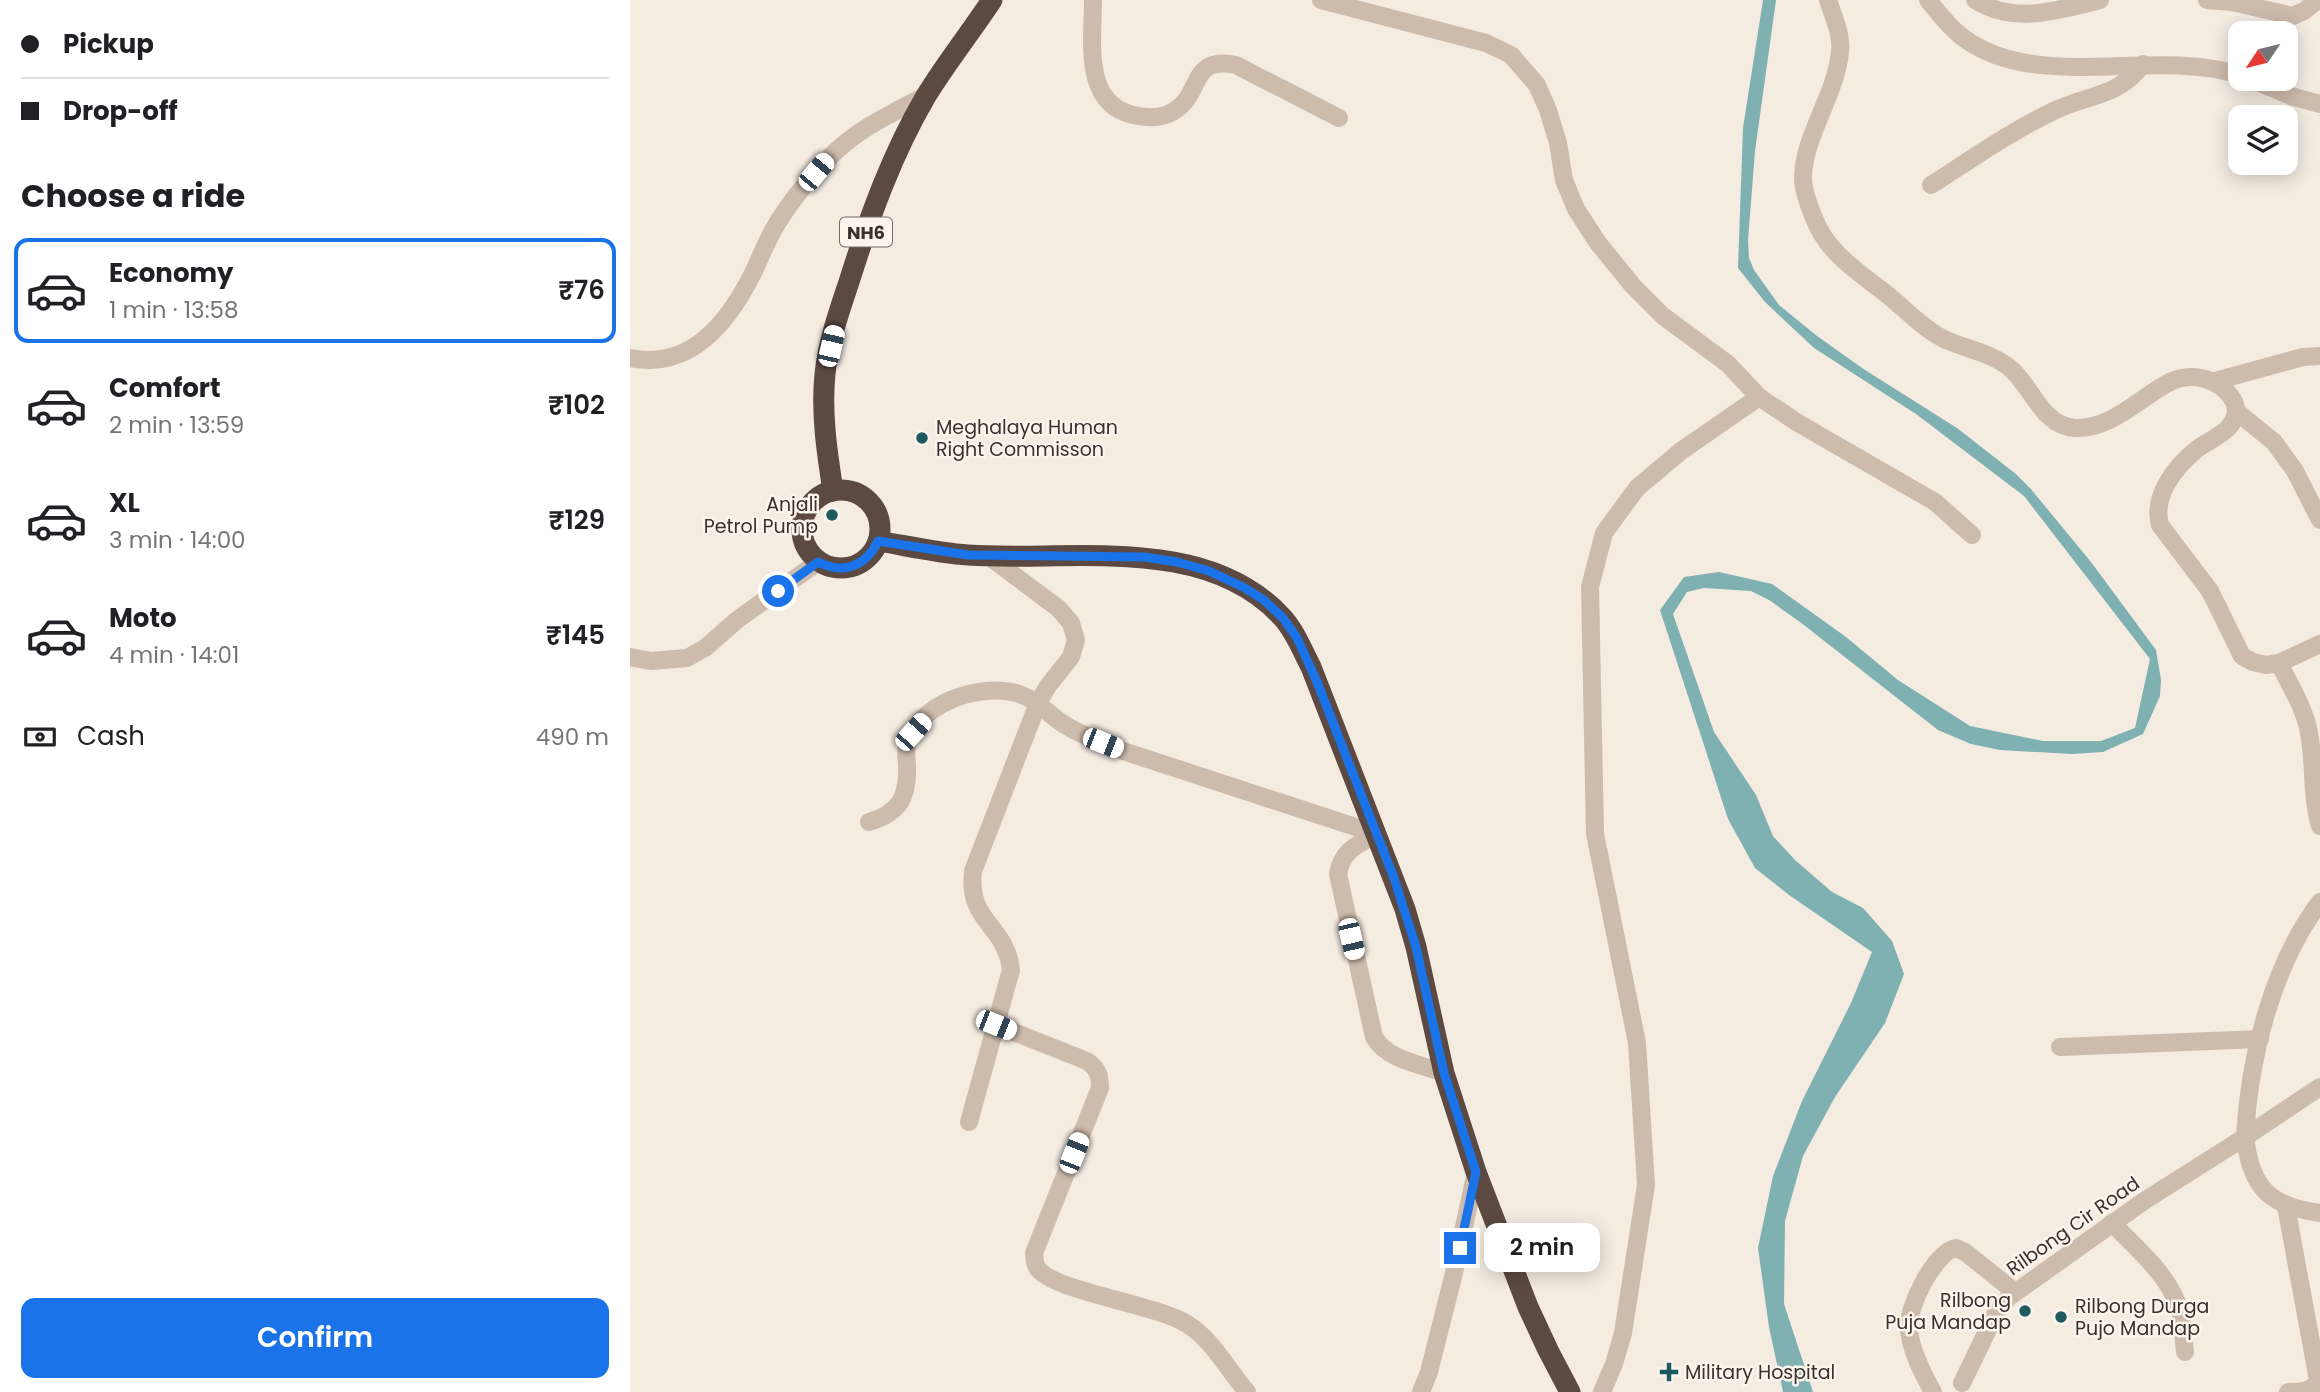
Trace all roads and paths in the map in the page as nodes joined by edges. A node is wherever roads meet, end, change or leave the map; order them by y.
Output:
1 (992, 0) edge
2 (1093, 0) edge
3 (1321, 0) edge
4 (1828, 0) edge
5 (1928, 0) edge
6 (1975, 0) edge
7 (2100, 0) edge
8 (2207, 0) edge
9 (2318, 0) edge
10 (2143, 64) junction
11 (2228, 73) edge
12 (2279, 91) edge
13 (927, 95) junction
14 (2320, 104) edge
15 (1339, 118) dead end
16 (1931, 185) dead end
17 (2320, 356) edge
18 (630, 358) edge
19 (2214, 381) junction
20 (1759, 397) junction
21 (2237, 412) junction
22 (833, 491) junction
23 (2320, 520) edge
24 (1972, 534) dead end
25 (878, 541) junction
26 (987, 555) junction
27 (818, 562) junction
28 (2320, 644) edge
29 (630, 657) edge
30 (2279, 663) junction
31 (1038, 703) junction
32 (869, 822) dead end
33 (2320, 826) edge
34 (1377, 834) junction
35 (2320, 902) edge
36 (996, 1025) junction
37 (2260, 1039) junction
38 (2060, 1047) dead end
39 (1444, 1073) junction
40 (2320, 1087) edge
41 (969, 1122) dead end
42 (2245, 1138) junction
43 (1476, 1172) junction
44 (2286, 1206) junction
45 (2320, 1213) edge
46 (2112, 1223) junction
47 (2015, 1292) junction
48 (2185, 1352) dead end
49 (1963, 1389) edge
50 (1247, 1392) edge
51 (1421, 1392) edge
52 (1570, 1392) edge
53 (1602, 1392) edge
54 (1933, 1392) edge
55 (2288, 1392) edge

1 - 13 highway, NH6
2 - 15 street
3 - 20 street
4 - 19 street
5 - 10 street
6 - 7 street
8 - 9 street
10 - 11 street
10 - 16 street
12 - 14 street
13 - 18 street
13 - 22 highway, NH6
17 - 19 street
19 - 21 street
20 - 24 street
20 - 53 street
21 - 23 street
21 - 30 street
22 - 25 highway
22 - 27 highway
25 - 26 highway
25 - 27 highway
26 - 31 street
26 - 34 highway
27 - 29 street
28 - 30 street
30 - 33 street
31 - 32 street
31 - 34 street
31 - 36 street
34 - 39 highway
34 - 39 street
35 - 37 street
36 - 41 street
36 - 50 street
37 - 38 street
37 - 42 street
39 - 43 highway
40 - 42 street, Rilbong Cir Road
42 - 44 street
42 - 46 street, Rilbong Cir Road
43 - 51 street
43 - 52 highway
44 - 45 street
44 - 55 street
46 - 47 street, Rilbong Cir Road
46 - 48 street
47 - 49 street, Rilbong Cir Road
47 - 54 street

